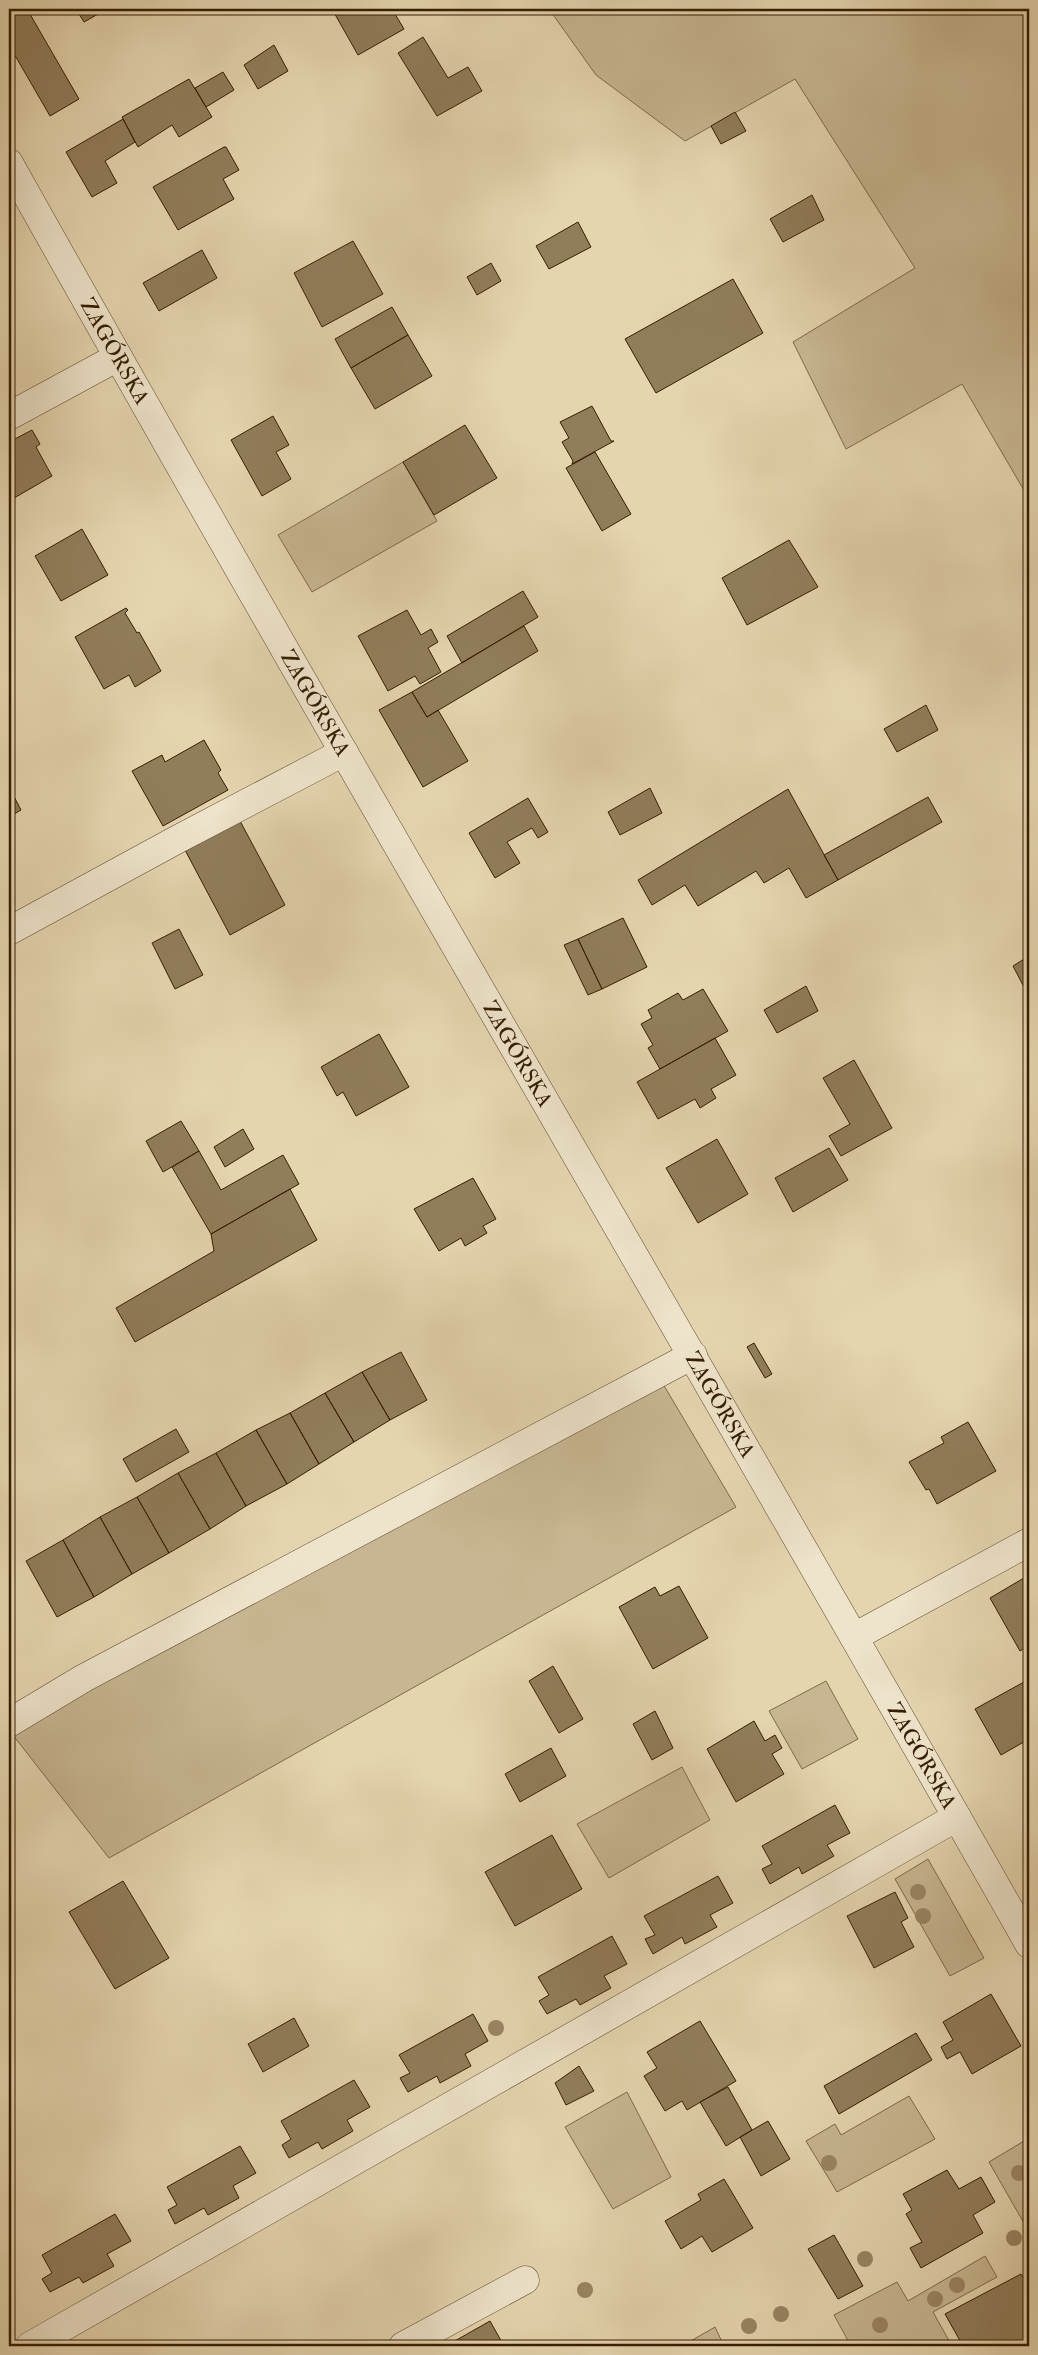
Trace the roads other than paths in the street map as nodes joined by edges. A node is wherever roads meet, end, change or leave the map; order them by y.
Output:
1 (9, 163) edge
2 (118, 357) junction
3 (9, 416) edge
4 (344, 752) junction
5 (9, 931) edge
6 (693, 1355) junction
7 (1029, 1542) edge
8 (854, 1637) junction
9 (9, 1723) edge
10 (957, 1817) junction
11 (1029, 1944) edge
12 (525, 2280) dead end
13 (30, 2346) edge
14 (403, 2346) edge

1 - 2 street, ZAGÓRSKA
2 - 3 street
2 - 4 street, ZAGÓRSKA
4 - 5 street
4 - 6 street, ZAGÓRSKA
6 - 8 street, ZAGÓRSKA
6 - 9 street
7 - 8 street
8 - 10 street, ZAGÓRSKA
10 - 11 street, ZAGÓRSKA
10 - 13 street
12 - 14 street

